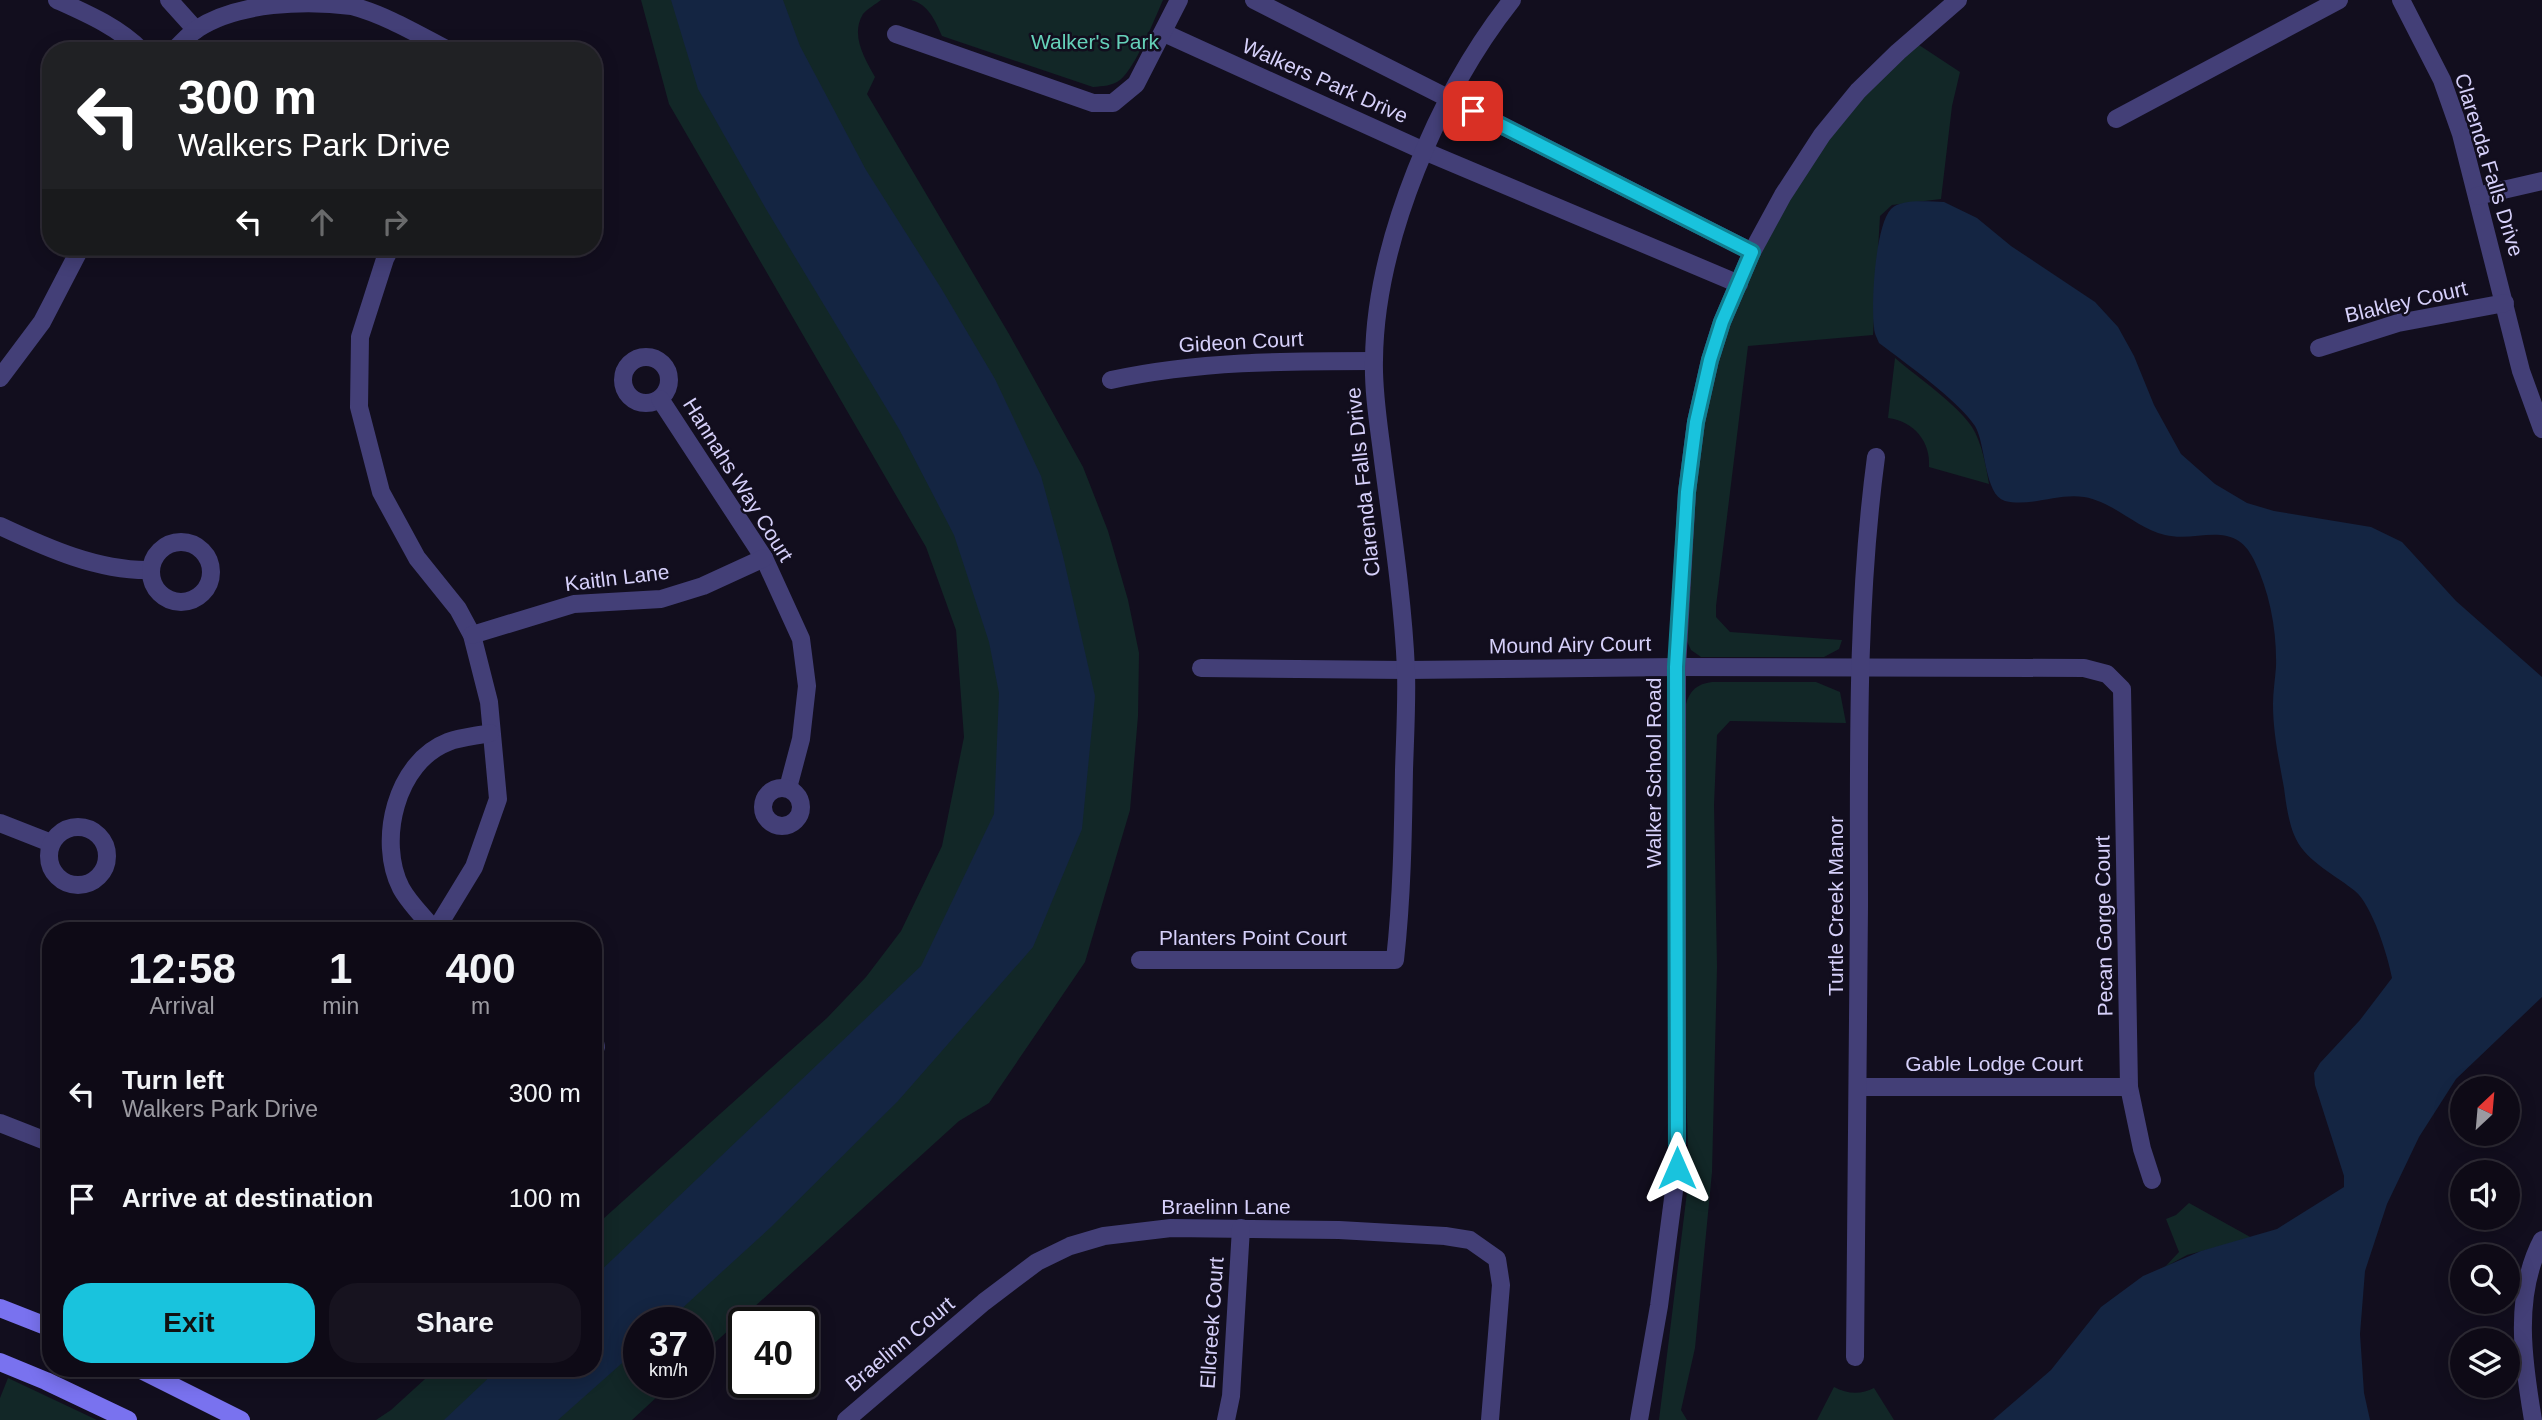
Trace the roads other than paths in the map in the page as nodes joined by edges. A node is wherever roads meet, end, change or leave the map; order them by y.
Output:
1 (57, 0) edge
2 (169, 0) edge
3 (1179, 0) edge
4 (1254, 0) edge
5 (1511, 0) edge
6 (1958, 0) edge
7 (2339, 0) edge
8 (2401, 0) edge
9 (196, 30) junction
10 (1164, 33) junction
11 (896, 34) dead end
12 (133, 42) edge
13 (183, 42) edge
14 (430, 42) edge
15 (1450, 100) junction
16 (2116, 119) dead end
17 (1424, 151) junction
18 (2542, 181) edge
19 (2477, 196) junction
20 (1752, 252) junction
21 (76, 256) edge
22 (386, 256) edge
23 (1739, 284) junction
24 (2505, 303) junction
25 (2319, 348) dead end
26 (1373, 361) junction
27 (0, 378) edge
28 (1111, 380) dead end
29 (660, 399) dead end
30 (2542, 429) edge
31 (1876, 457) dead end
32 (0, 526) edge
33 (764, 558) junction
34 (150, 570) dead end
35 (472, 635) junction
36 (1676, 667) junction
37 (1201, 668) dead end
38 (1859, 668) junction
39 (1406, 670) junction
40 (2107, 674) joint
41 (490, 733) junction
42 (788, 788) dead end
43 (0, 823) edge
44 (51, 844) dead end
45 (428, 922) edge
46 (440, 922) edge
47 (1140, 960) dead end
48 (1366, 961) joint
49 (1859, 1087) junction
50 (2129, 1087) junction
51 (0, 1123) edge
52 (42, 1139) edge
53 (2152, 1180) dead end
54 (1241, 1228) junction
55 (2542, 1240) edge
56 (984, 1302) joint
57 (0, 1308) edge
58 (42, 1324) edge
59 (1855, 1357) dead end
60 (0, 1362) edge
61 (155, 1377) edge
62 (128, 1420) edge
63 (241, 1420) edge
64 (846, 1420) edge
65 (1226, 1420) edge
66 (1490, 1420) edge
67 (1639, 1420) edge
68 (2533, 1420) edge

1 - 12 street
2 - 9 street
3 - 10 street
4 - 15 street, Walkers Park Drive
5 - 15 street, Clarenda Falls Drive
6 - 20 street, Walker School Road
7 - 16 street
8 - 19 street, Clarenda Falls Drive
9 - 13 street
9 - 14 street
10 - 11 street
10 - 17 street, Walkers Park Drive
15 - 17 street, Clarenda Falls Drive
15 - 20 street, Walkers Park Drive
17 - 23 street, Walkers Park Drive
17 - 26 street, Clarenda Falls Drive
18 - 19 street
19 - 24 street, Clarenda Falls Drive
20 - 23 street, Walker School Road
21 - 27 street
22 - 35 street
23 - 36 street, Walker School Road
24 - 25 street, Blakley Court
24 - 30 street, Clarenda Falls Drive
26 - 28 street, Gideon Court
26 - 39 street, Clarenda Falls Drive
29 - 33 street, Hannahs Way Court
31 - 38 street, Turtle Creek Manor
32 - 34 street
33 - 35 street, Kaitln Lane
33 - 42 street, Hannahs Way Court
35 - 41 street
36 - 38 street, Mound Airy Court
36 - 39 street, Mound Airy Court
36 - 67 street, Walker School Road
37 - 39 street, Mound Airy Court
38 - 40 street, Mound Airy Court
38 - 49 street, Turtle Creek Manor
39 - 48 street, Clarenda Falls Drive
40 - 50 street, Pecan Gorge Court
41 - 45 street
41 - 46 street
43 - 44 street
47 - 48 street, Planters Point Court
49 - 50 street, Gable Lodge Court
49 - 59 street, Turtle Creek Manor
50 - 53 street, Pecan Gorge Court
51 - 52 street
54 - 56 street, Braelinn Lane
54 - 65 street, Ellcreek Court
54 - 66 street, Braelinn Lane
55 - 68 street
56 - 64 street, Braelinn Court
57 - 58 main road
60 - 62 main road
61 - 63 main road

